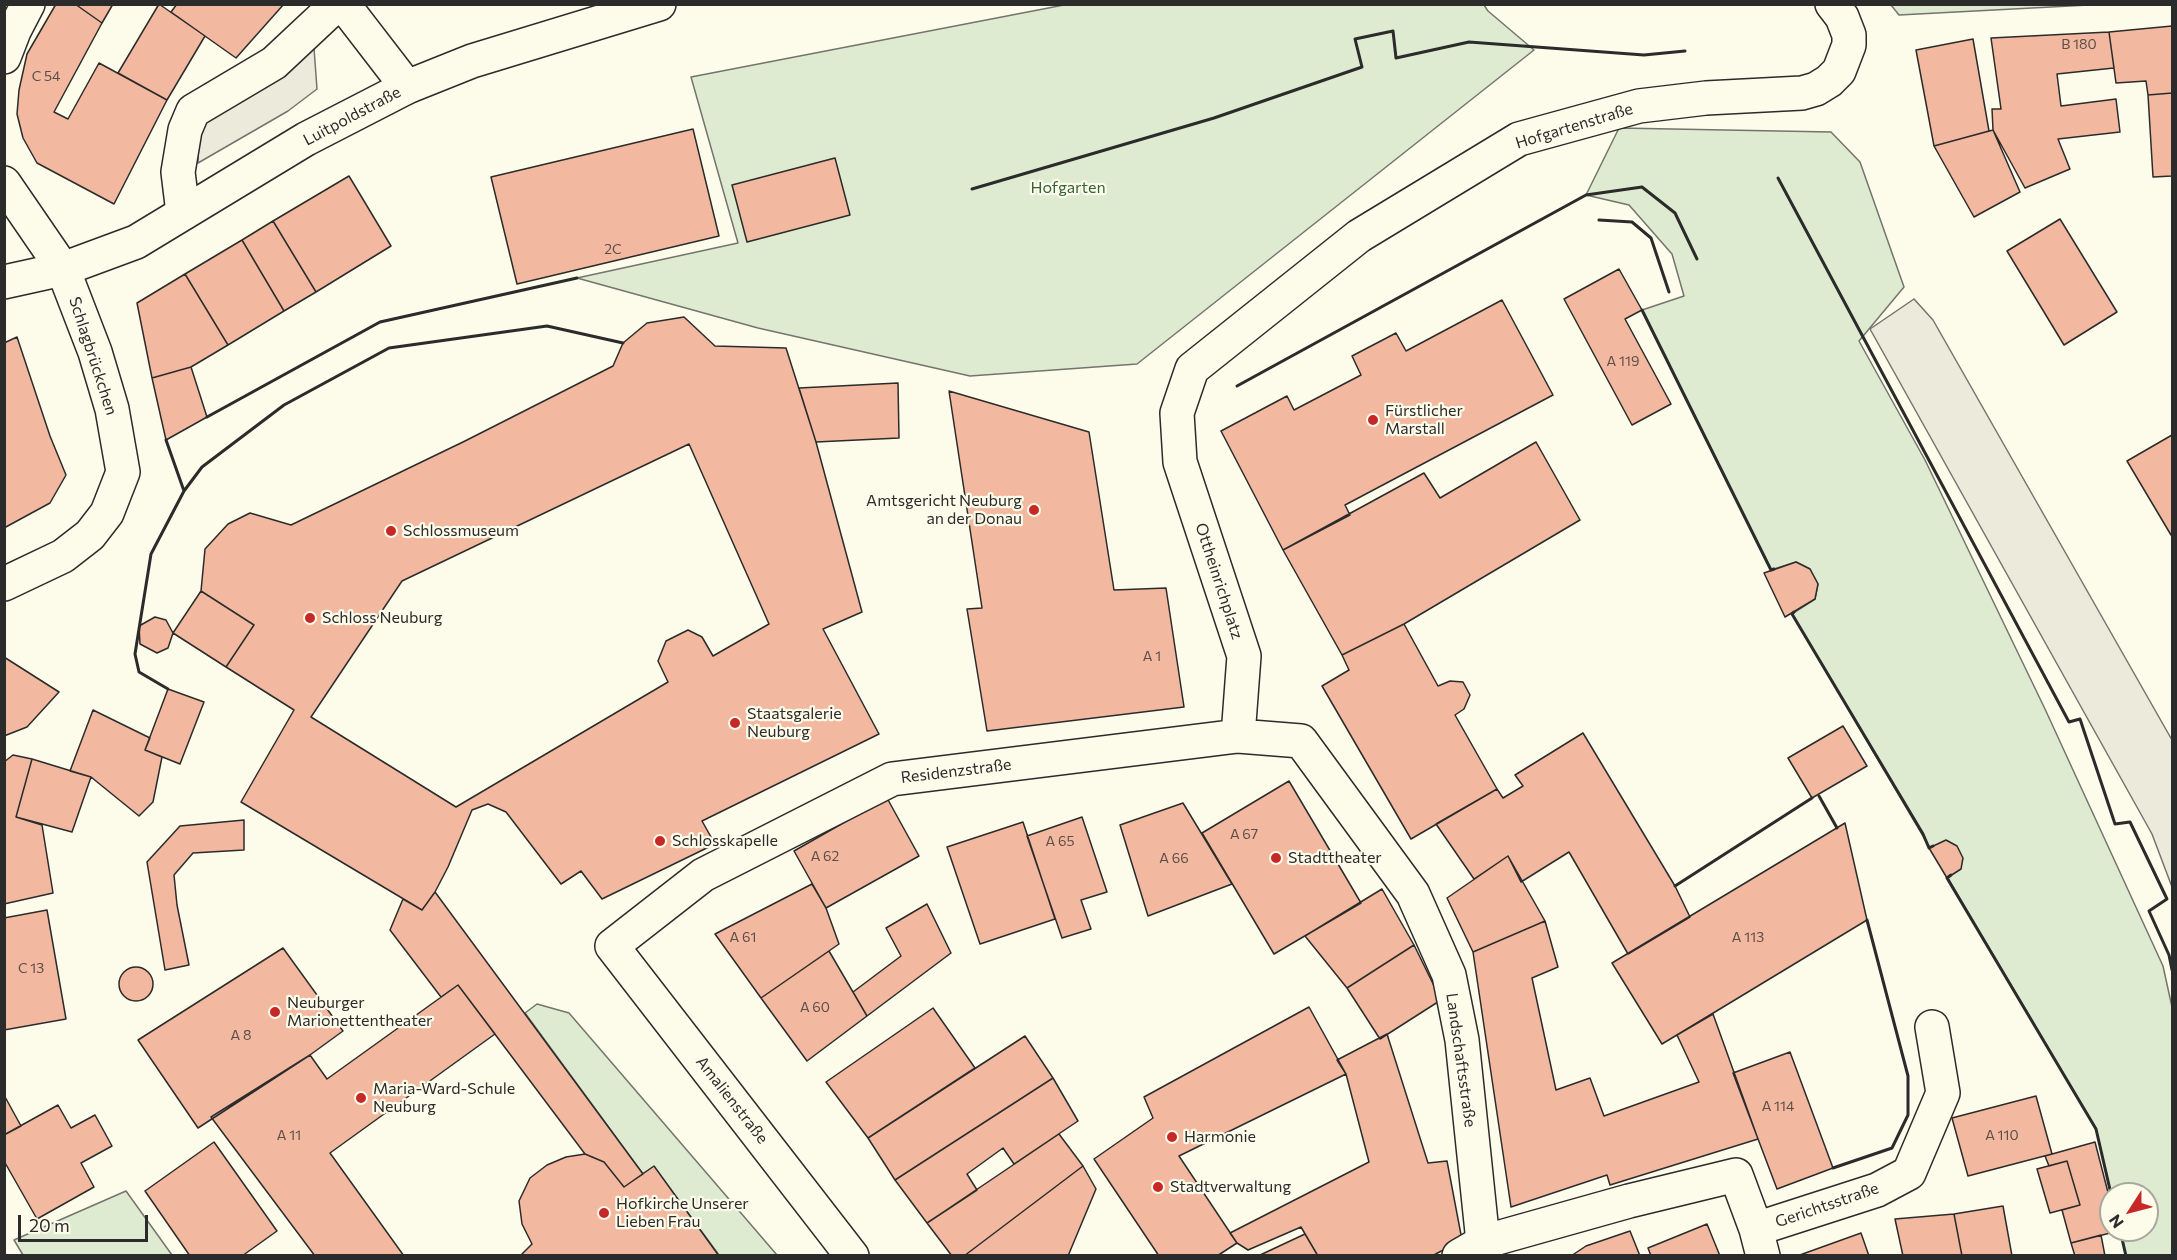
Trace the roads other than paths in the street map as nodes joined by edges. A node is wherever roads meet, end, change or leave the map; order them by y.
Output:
1 (28, 4) edge
2 (337, 4) edge
3 (343, 4) edge
4 (659, 4) edge
5 (1832, 4) edge
6 (4, 57) edge
7 (407, 87) junction
8 (4, 183) edge
9 (183, 213) junction
10 (63, 268) junction
11 (4, 282) edge
12 (1192, 369) joint
13 (4, 584) edge
14 (1238, 736) junction
15 (612, 946) joint
16 (1932, 1027) dead end
17 (1759, 1242) edge
18 (1471, 1249) edge
19 (852, 1256) edge

1 - 6 street
2 - 9 street
3 - 7 street
4 - 7 street, Luitpoldstraße
5 - 12 street, Hofgartenstraße
7 - 9 street, Luitpoldstraße
8 - 10 street, Schlagbrückchen
9 - 10 street, Luitpoldstraße
10 - 11 street, Luitpoldstraße
10 - 13 street, Schlagbrückchen
12 - 14 street, Ottheinrichplatz
14 - 15 street, Residenzstraße
14 - 18 street, Landschaftsstraße
15 - 19 street, Amalienstraße
16 - 17 street, Gerichtsstraße
17 - 18 street, Gerichtsstraße

